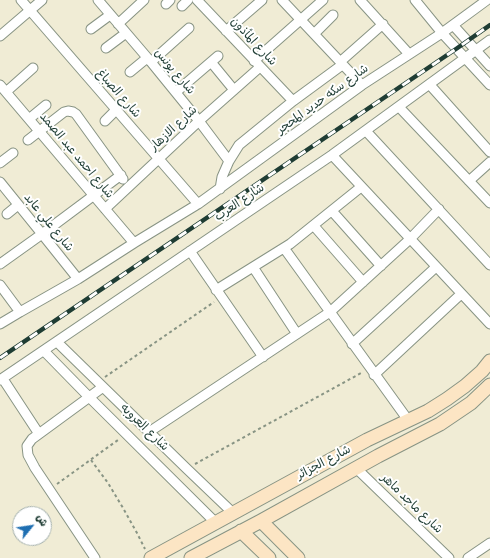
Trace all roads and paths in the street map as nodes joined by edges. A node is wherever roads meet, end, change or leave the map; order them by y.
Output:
1 (21, 0) edge
2 (42, 0) edge
3 (98, 0) edge
4 (144, 0) edge
5 (262, 0) edge
6 (282, 0) edge
7 (323, 0) edge
8 (360, 0) edge
9 (415, 0) edge
10 (486, 0) edge
11 (201, 1) edge
12 (30, 11) junction
13 (110, 15) junction
14 (333, 15) dead end
15 (301, 20) junction
16 (118, 24) junction
17 (383, 24) junction
18 (453, 25) junction
19 (189, 28) dead end
20 (91, 29) dead end
21 (226, 31) junction
22 (126, 33) junction
23 (442, 33) junction
24 (314, 34) junction
25 (0, 36) edge
26 (490, 40) edge
27 (106, 48) dead end
28 (476, 50) junction
29 (409, 54) junction
30 (465, 58) junction
31 (149, 60) junction
32 (341, 63) junction
33 (257, 64) junction
34 (490, 66) edge
35 (33, 68) dead end
36 (130, 72) dead end
37 (362, 85) junction
38 (430, 85) junction
39 (490, 85) edge
40 (3, 88) edge
41 (234, 90) junction
42 (176, 92) junction
43 (293, 101) junction
44 (46, 105) dead end
45 (399, 107) junction
46 (116, 110) junction
47 (29, 119) junction
48 (105, 121) dead end
49 (199, 121) junction
50 (366, 131) junction
51 (40, 132) junction
52 (28, 140) dead end
53 (490, 152) edge
54 (13, 153) dead end
55 (332, 155) junction
56 (158, 159) junction
57 (229, 161) junction
58 (490, 162) edge
59 (0, 163) edge
60 (120, 175) junction
61 (469, 181) junction
62 (0, 182) edge
63 (128, 186) junction
64 (361, 187) junction
65 (220, 189) junction
66 (94, 196) junction
67 (490, 203) edge
68 (198, 204) junction
69 (18, 205) junction
70 (105, 209) junction
71 (439, 209) junction
72 (332, 211) junction
73 (7, 214) dead end
74 (314, 226) junction
75 (42, 234) junction
76 (410, 239) junction
77 (134, 244) junction
78 (284, 248) junction
79 (190, 251) junction
80 (0, 264) edge
81 (490, 265) edge
82 (381, 266) junction
83 (253, 267) junction
84 (436, 267) junction
85 (78, 280) junction
86 (363, 282) junction
87 (0, 285) edge
88 (219, 293) junction
89 (461, 294) junction
90 (20, 312) junction
91 (330, 312) junction
92 (0, 324) edge
93 (490, 324) edge
94 (297, 334) junction
95 (57, 342) junction
96 (352, 344) junction
97 (44, 351) junction
98 (263, 357) junction
99 (490, 361) edge
100 (372, 372) junction
101 (1, 380) edge
102 (100, 384) junction
103 (490, 385) edge
104 (89, 397) junction
105 (408, 420) junction
106 (386, 431) junction
107 (149, 432) junction
108 (39, 434) junction
109 (126, 434) junction
110 (367, 440) junction
111 (400, 445) junction
112 (378, 456) junction
113 (91, 460) junction
114 (186, 468) junction
115 (356, 468) junction
116 (50, 490) junction
117 (233, 513) junction
118 (261, 521) junction
119 (215, 522) junction
120 (241, 531) junction
121 (490, 543) edge
122 (149, 555) edge
123 (95, 558) edge
124 (191, 558) edge
125 (269, 558) edge
126 (298, 558) edge
127 (449, 558) edge
128 (468, 558) edge

1 - 12 street, شارع الصباغ
2 - 12 street
3 - 13 street, شارع يونس
4 - 16 street
5 - 21 street
6 - 15 street
7 - 15 street, شارع الازهار
8 - 17 street
9 - 23 street
10 - 18 street, شارع سكه حديد المحجر
11 - 21 street, شارع المأذون
12 - 25 street
12 - 46 street, شارع الصباغ
13 - 16 street, شارع يونس
13 - 20 street
14 - 24 street
15 - 24 street
15 - 33 street, شارع الازهار
16 - 22 street, شارع يونس
17 - 29 street
17 - 32 street, شارع سكه حديد المحجر
18 - 23 street, شارع سكه حديد المحجر
18 - 28 street
19 - 31 street
21 - 33 street, شارع المأذون
22 - 27 street
22 - 31 street, شارع يونس
23 - 29 street, شارع سكه حديد المحجر
23 - 30 street
24 - 32 street
26 - 28 street, شارع العرب
28 - 30 street, شارع العرب
28 - 34 street
29 - 37 street, شارع سكه حديد المحجر
30 - 38 street, شارع العرب
30 - 39 street
31 - 36 street
31 - 42 street, شارع يونس
32 - 37 street
32 - 43 street, شارع سكه حديد المحجر
33 - 41 street, شارع الازهار
33 - 43 street, شارع المأذون
35 - 40 street
37 - 65 street, شارع سكه حديد المحجر
38 - 45 street, شارع العرب
38 - 53 street
40 - 47 street, شارع احمد عبد الصمد
41 - 42 street
41 - 49 street, شارع الازهار
42 - 49 street, شارع يونس
43 - 57 street, شارع سكه حديد المحجر
44 - 47 street
45 - 50 street, شارع العرب
45 - 61 street
46 - 48 street
46 - 56 street, شارع الصباغ
47 - 51 street, شارع احمد عبد الصمد
49 - 56 street, شارع الازهار
49 - 57 street, شارع يونس
50 - 55 street, شارع العرب
50 - 71 street
51 - 52 street
51 - 60 street
51 - 66 street, شارع احمد عبد الصمد
54 - 59 street
55 - 64 street
55 - 79 street, شارع العرب
56 - 63 street, شارع الازهار
56 - 68 street, شارع الصباغ
57 - 65 street, شارع سكه حديد المحجر
58 - 61 street
60 - 63 street
60 - 66 street
61 - 67 street
62 - 69 street, شارع علي عابد
63 - 70 street, شارع الازهار
64 - 72 street
64 - 76 street
65 - 68 street, شارع سكه حديد المحجر
66 - 70 street, شارع احمد عبد الصمد
66 - 75 street
68 - 77 street, شارع سكه حديد المحجر
69 - 73 street
69 - 75 street, شارع علي عابد
70 - 77 street, شارع احمد عبد الصمد
71 - 76 street
71 - 81 street
72 - 74 street
72 - 82 street
74 - 78 street
74 - 86 street
75 - 80 street
75 - 85 street, شارع علي عابد
76 - 82 street
76 - 84 street
77 - 85 street, شارع سكه حديد المحجر
78 - 83 street
78 - 91 street
79 - 88 street
79 - 95 street, شارع العرب
82 - 86 street
83 - 88 street
83 - 94 street
84 - 89 street
84 - 96 street
85 - 90 street, شارع سكه حديد المحجر
86 - 91 street
87 - 90 street
88 - 98 street
88 - 102 path
89 - 93 street
89 - 100 street
90 - 92 street, شارع سكه حديد المحجر
91 - 94 street
91 - 96 street
94 - 98 street
95 - 97 street, شارع العرب
95 - 102 street, شارع العروبه
96 - 100 street
97 - 101 street, شارع العرب
97 - 104 street, شارع العروبه
98 - 107 street
99 - 105 street, شارع الجزائر
100 - 105 street
100 - 114 path
101 - 108 street
102 - 104 street
102 - 107 street, شارع العروبه
103 - 111 street, شارع الجزائر
104 - 108 street
104 - 109 street, شارع العروبه
105 - 106 street, شارع الجزائر
106 - 110 street, شارع الجزائر
106 - 111 street
107 - 114 street, شارع العروبه
108 - 116 street
109 - 113 path
109 - 119 street, شارع العروبه
110 - 112 street
110 - 117 street, شارع الجزائر
111 - 112 street, شارع الجزائر
112 - 115 street, شارع الجزائر
113 - 116 path
113 - 122 path
114 - 117 street, شارع العروبه
115 - 118 street, شارع الجزائر
115 - 127 street, شارع ماجد ماهر
116 - 123 street
117 - 119 street, شارع الجزائر
118 - 120 street, شارع الجزائر
118 - 126 street
119 - 122 street, شارع الجزائر
120 - 124 street, شارع الجزائر
120 - 125 street
121 - 128 street

